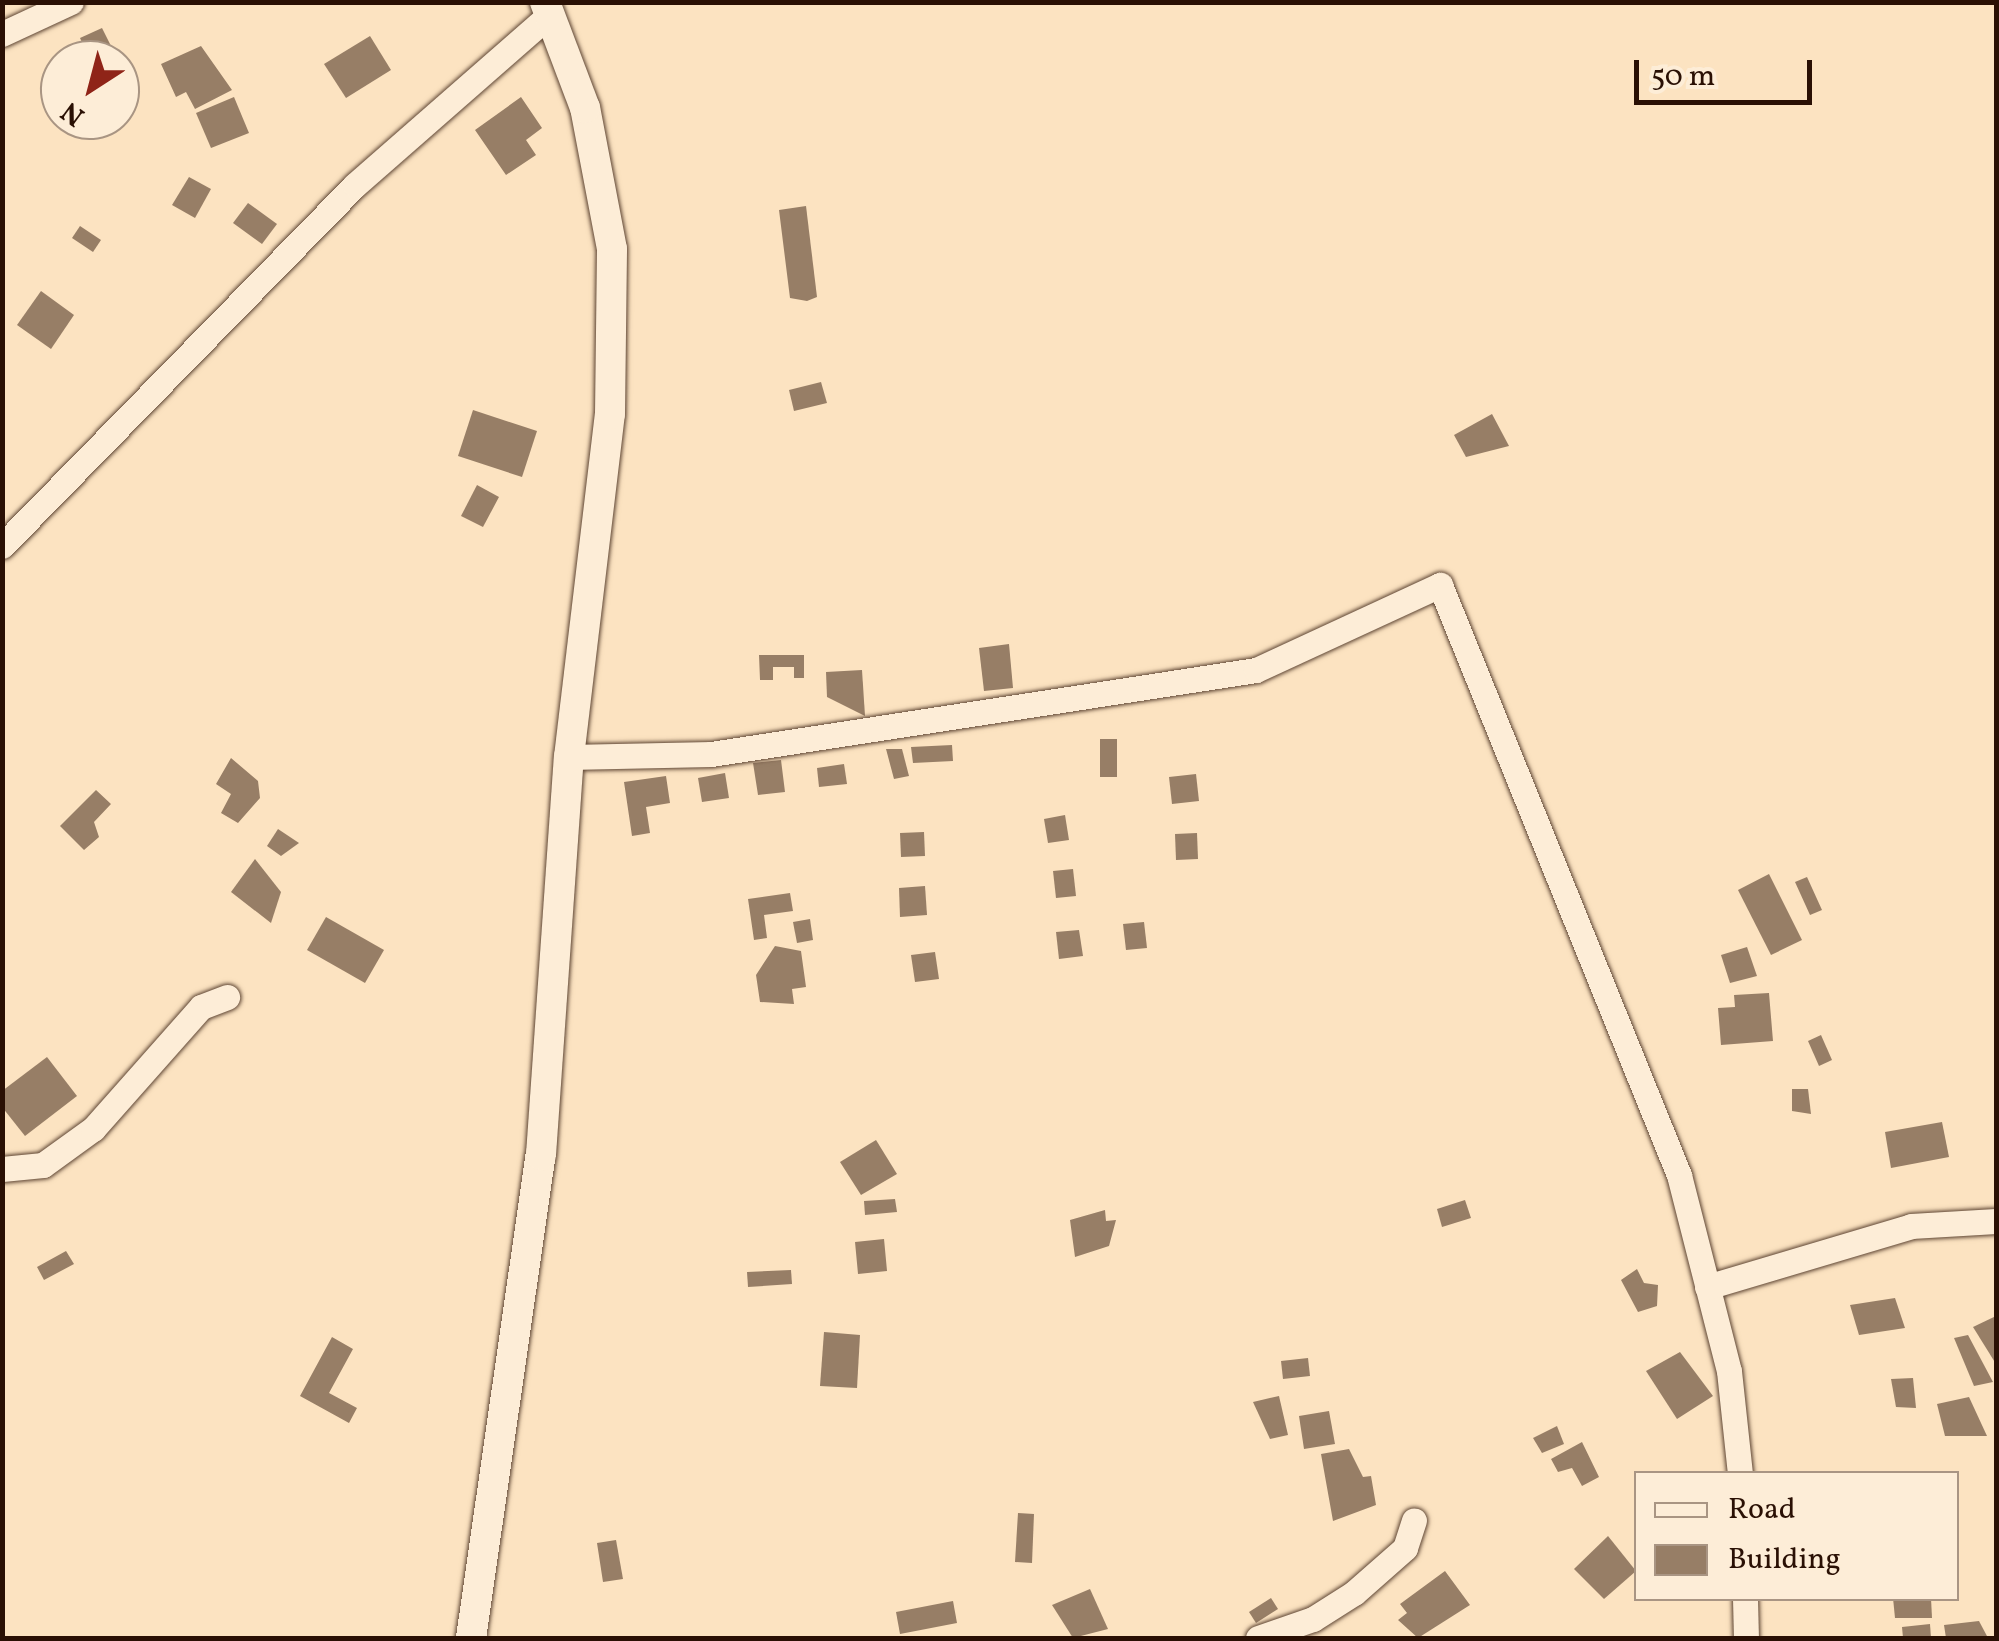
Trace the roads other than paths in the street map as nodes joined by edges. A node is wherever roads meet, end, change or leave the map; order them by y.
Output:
1 (71, 2) edge
2 (547, 8) edge
3 (2, 34) edge
4 (2, 546) edge
5 (570, 756) junction
6 (227, 998) dead end
7 (2, 1169) edge
8 (1996, 1221) edge
9 (1707, 1287) junction
10 (1740, 1471) edge
11 (1414, 1520) dead end
12 (1745, 1601) edge
13 (471, 1638) edge
14 (1258, 1638) edge
15 (1746, 1638) edge

1 - 3 street
2 - 4 street
2 - 5 street
5 - 9 street
5 - 13 street
6 - 7 street
8 - 9 street
9 - 10 street
11 - 14 street
12 - 15 street

